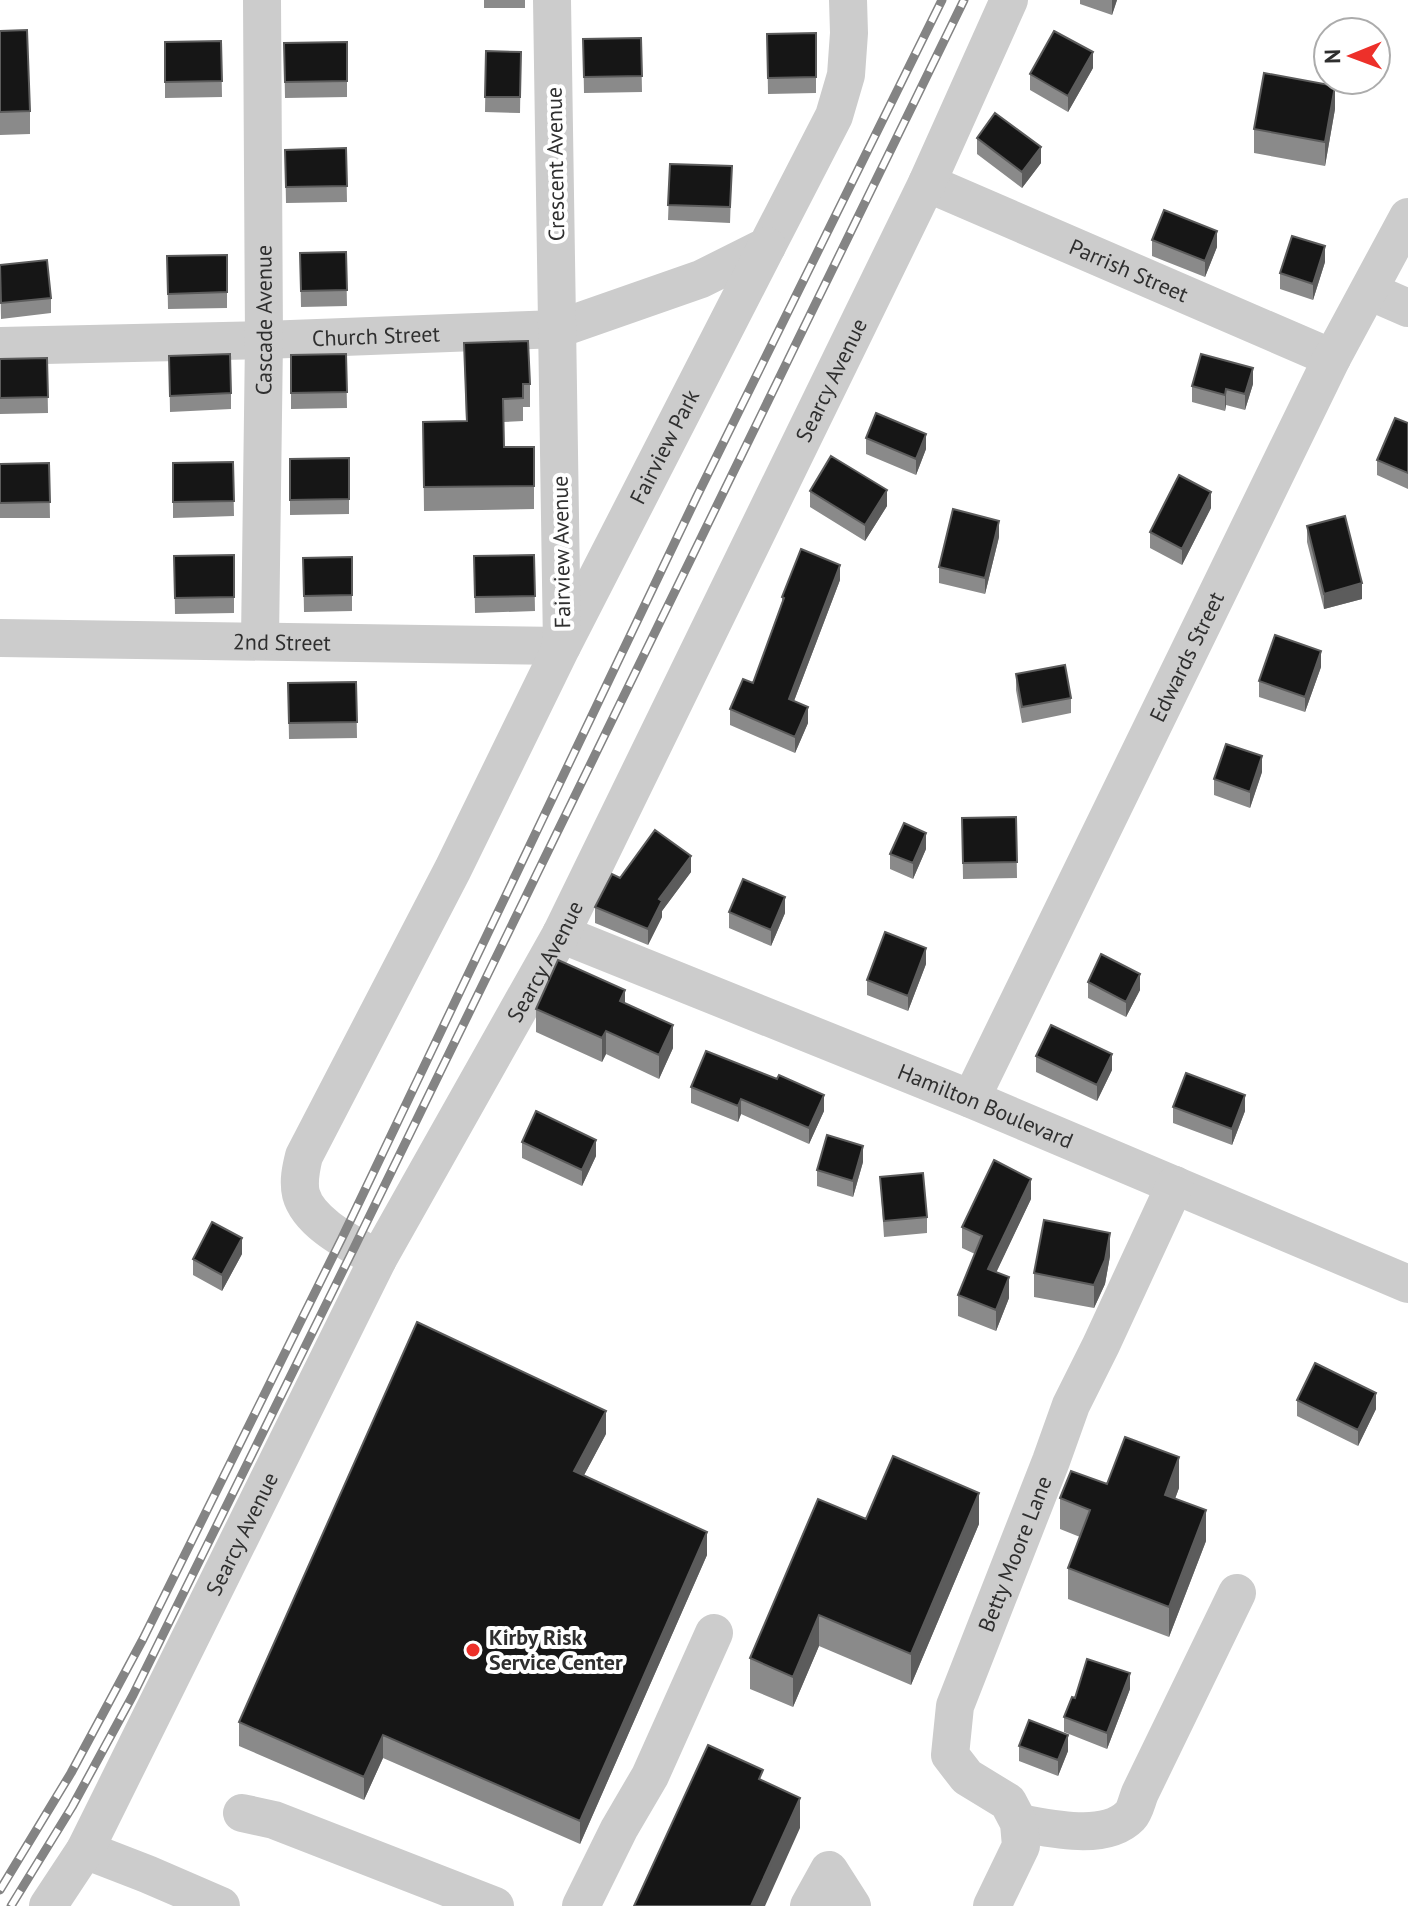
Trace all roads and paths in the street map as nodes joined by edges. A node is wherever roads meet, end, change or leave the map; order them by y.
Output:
1 (262, 0) edge
2 (552, 0) edge
3 (848, 0) edge
4 (1009, 0) edge
5 (927, 183) junction
6 (1408, 217) edge
7 (767, 246) junction
8 (1369, 291) junction
9 (1408, 308) edge
10 (558, 329) junction
11 (264, 340) junction
12 (0, 346) edge
13 (1332, 358) junction
14 (0, 638) edge
15 (260, 640) junction
16 (562, 646) junction
17 (561, 934) junction
18 (971, 1099) junction
19 (1175, 1185) junction
20 (378, 1259) junction
21 (1408, 1284) edge
22 (1237, 1593) dead end
23 (714, 1633) dead end
24 (242, 1813) dead end
25 (1019, 1823) junction
26 (85, 1850) junction
27 (48, 1906) edge
28 (221, 1906) edge
29 (495, 1906) edge
30 (581, 1906) edge
31 (809, 1906) edge
32 (852, 1906) edge
33 (992, 1906) edge

1 - 11 street, Cascade Avenue
2 - 10 street, Crescent Avenue
3 - 7 street
4 - 5 street, Searcy Avenue
5 - 13 street, Parrish Street
5 - 17 street, Searcy Avenue
6 - 8 street, Edwards Street
7 - 10 street
7 - 16 street, Fairview Park
8 - 9 street
8 - 13 street, Edwards Street
10 - 11 street, Church Street
10 - 16 street, Fairview Avenue
11 - 12 street, Church Street
11 - 15 street, Cascade Avenue
13 - 18 street, Edwards Street
14 - 15 street, 2nd Street
15 - 16 street, 2nd Street
16 - 20 street, Fairview Avenue
17 - 18 street, Hamilton Boulevard
17 - 20 street, Searcy Avenue
18 - 19 street, Hamilton Boulevard
19 - 21 street, Hamilton Boulevard
19 - 25 street, Betty Moore Lane
20 - 26 street, Searcy Avenue
22 - 25 street
23 - 30 street
24 - 29 street
25 - 33 street
26 - 27 street, Searcy Avenue
26 - 28 street
31 - 32 street

